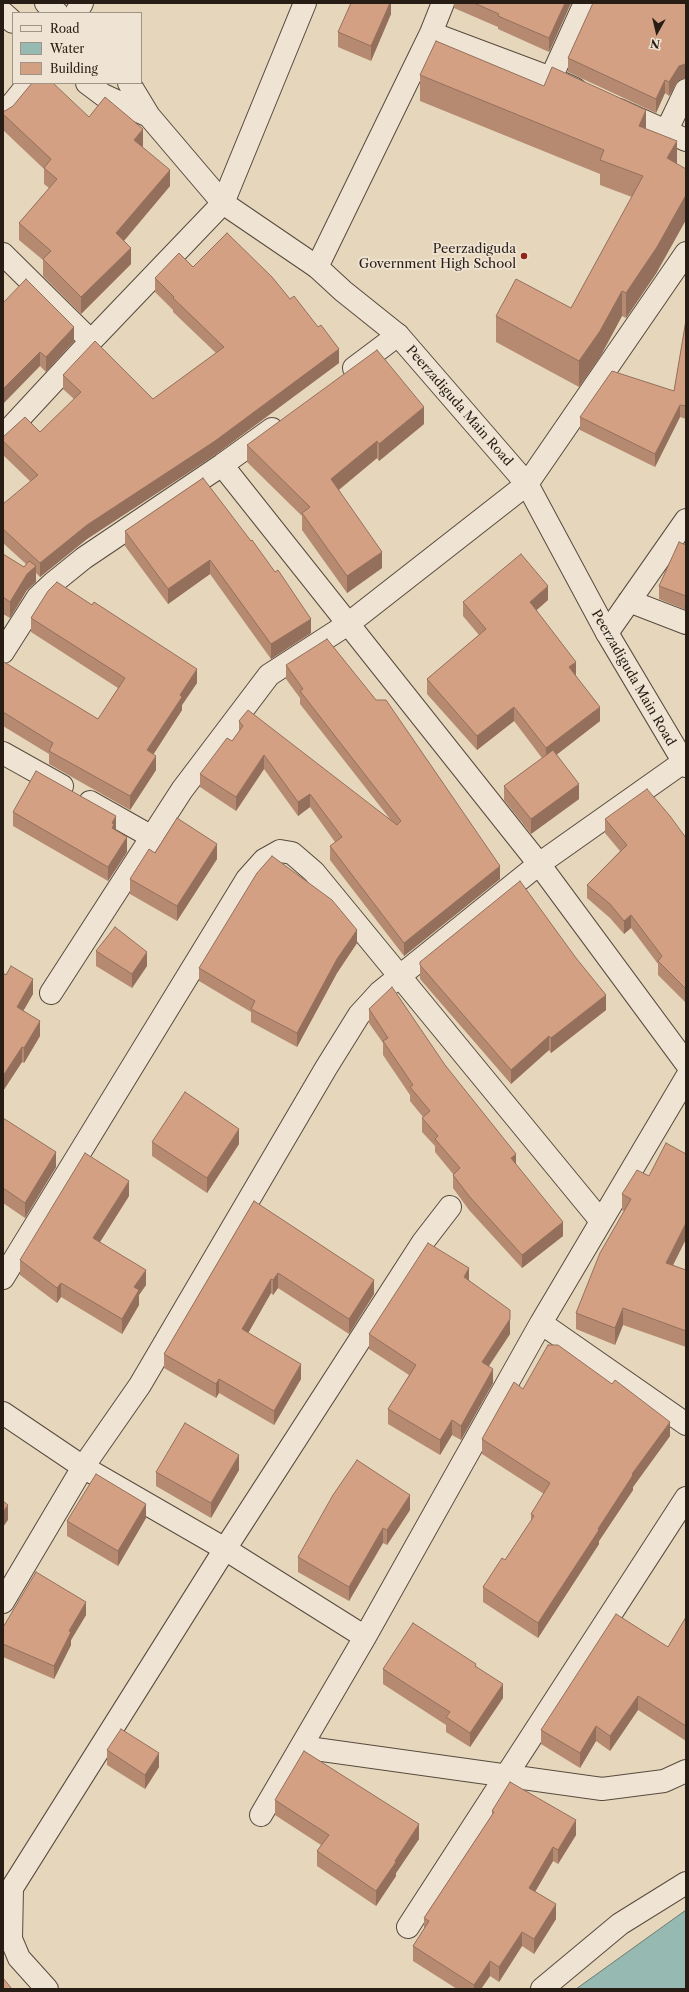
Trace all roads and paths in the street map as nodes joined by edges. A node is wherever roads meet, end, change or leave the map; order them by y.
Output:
1 (46, 3) edge
2 (82, 3) edge
3 (305, 3) edge
4 (443, 3) edge
5 (585, 3) edge
6 (56, 12) edge
7 (77, 12) edge
8 (3, 13) edge
9 (12, 21) edge
10 (431, 32) junction
11 (551, 78) junction
12 (28, 84) edge
13 (88, 84) edge
14 (130, 84) edge
15 (686, 90) edge
16 (3, 115) edge
17 (149, 116) junction
18 (666, 132) junction
19 (686, 140) edge
20 (223, 202) junction
21 (686, 253) edge
22 (3, 254) edge
23 (316, 267) junction
24 (398, 335) junction
25 (91, 341) junction
26 (335, 382) edge
27 (285, 419) edge
28 (3, 436) edge
29 (222, 465) junction
30 (527, 484) junction
31 (686, 520) edge
32 (630, 601) junction
33 (686, 623) edge
34 (348, 624) junction
35 (607, 633) junction
36 (3, 652) edge
37 (3, 753) edge
38 (684, 764) edge
39 (152, 837) junction
40 (539, 864) junction
41 (401, 977) junction
42 (51, 993) dead end
43 (686, 1063) edge
44 (686, 1078) edge
45 (450, 1207) dead end
46 (601, 1221) junction
47 (3, 1278) edge
48 (541, 1323) junction
49 (3, 1413) edge
50 (686, 1424) edge
51 (84, 1467) junction
52 (686, 1498) edge
53 (225, 1549) junction
54 (3, 1602) edge
55 (365, 1637) junction
56 (301, 1747) junction
57 (686, 1771) edge
58 (505, 1777) junction
59 (261, 1815) dead end
60 (686, 1883) edge
61 (408, 1927) dead end
62 (7, 1942) edge
63 (47, 1989) edge
64 (542, 1989) edge

1 - 6 street
2 - 7 street
3 - 20 street
4 - 10 street
5 - 11 street
8 - 9 street
10 - 11 street
10 - 23 street
11 - 18 street
12 - 16 street
13 - 17 street, Peerzadiguda Main Road
14 - 17 street, Peerzadiguda Main Road
15 - 18 street
17 - 20 street, Peerzadiguda Main Road
18 - 19 street
20 - 23 street, Peerzadiguda Main Road
20 - 25 street
21 - 30 street
22 - 25 street
23 - 24 street, Peerzadiguda Main Road
24 - 26 street
24 - 30 street, Peerzadiguda Main Road
25 - 28 street
27 - 29 street
29 - 34 street
29 - 36 street
30 - 34 street
30 - 35 street, Peerzadiguda Main Road
31 - 32 street
32 - 33 street
32 - 35 street
34 - 39 street
34 - 40 street
35 - 38 street, Peerzadiguda Main Road
37 - 39 street
38 - 40 street
39 - 42 street
40 - 41 street
40 - 43 street
41 - 46 street
41 - 47 street
41 - 51 street
44 - 46 street
45 - 53 street
46 - 48 street
48 - 50 street
48 - 55 street
49 - 51 street
51 - 53 street
51 - 54 street
52 - 58 street
53 - 55 street
53 - 62 street
55 - 56 street
56 - 58 street
56 - 59 street
57 - 58 street
58 - 61 street
60 - 64 street
62 - 63 street

